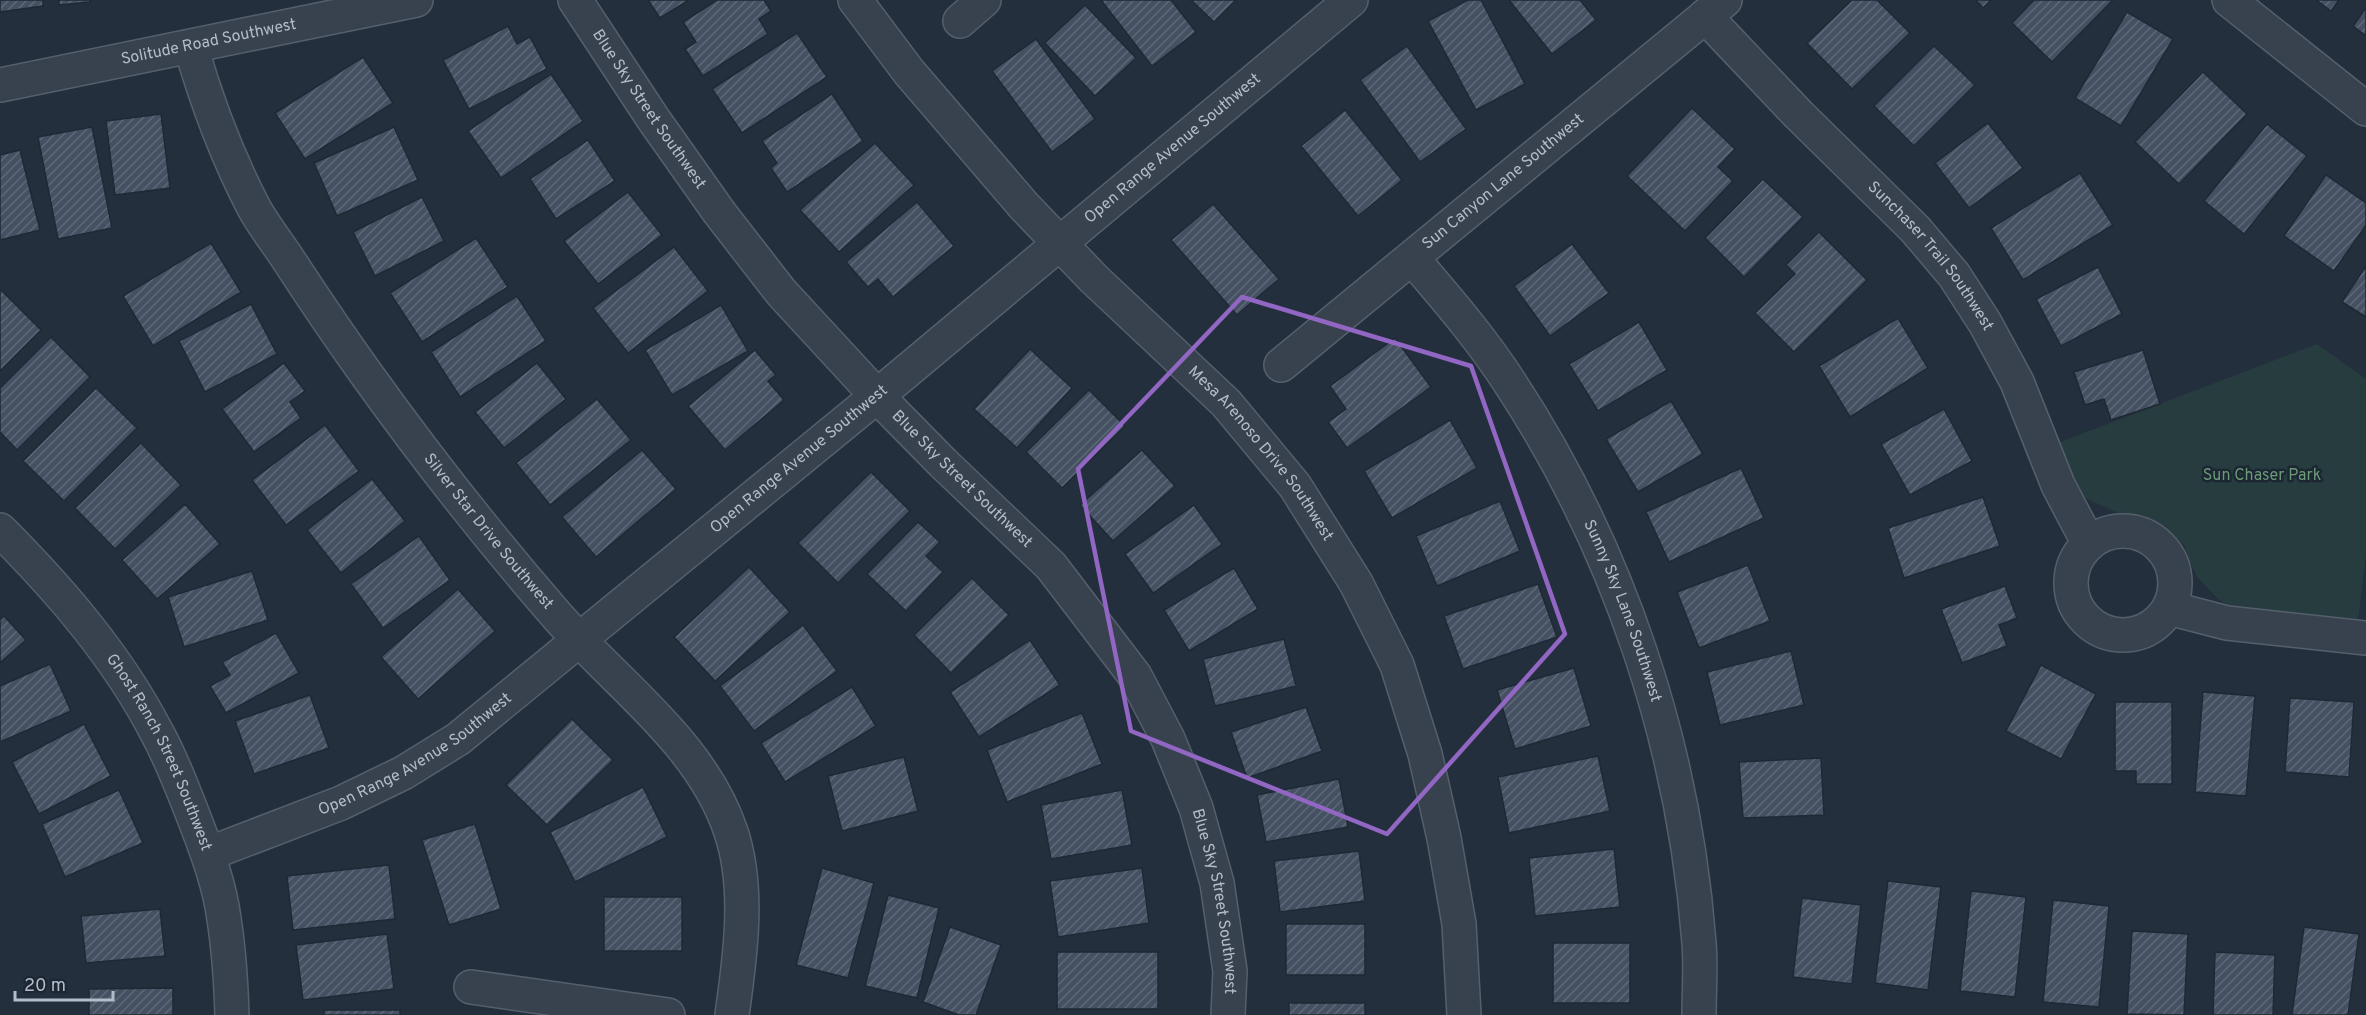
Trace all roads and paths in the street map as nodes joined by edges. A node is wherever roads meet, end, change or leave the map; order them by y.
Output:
1 (416, 0) edge
2 (575, 0) edge
3 (855, 0) edge
4 (984, 0) edge
5 (1351, 0) edge
6 (2229, 0) edge
7 (1715, 8) edge
8 (960, 21) dead end
9 (191, 47) junction
10 (0, 85) edge
11 (2366, 110) edge
12 (1060, 242) junction
13 (1412, 258) junction
14 (1281, 365) dead end
15 (877, 396) junction
16 (0, 530) edge
17 (2089, 544) junction
18 (2169, 608) junction
19 (2366, 638) edge
20 (579, 639) junction
21 (208, 854) junction
22 (471, 987) dead end
23 (232, 1015) edge
24 (668, 1015) edge
25 (732, 1015) edge
26 (1228, 1015) edge
27 (1464, 1015) edge
28 (1699, 1015) edge

1 - 9 street, Solitude Road Southwest
2 - 15 street, Blue Sky Street Southwest
3 - 12 street, Mesa Arenoso Drive Southwest
4 - 8 street
5 - 12 street, Open Range Avenue Southwest
6 - 11 street
7 - 13 street, Sun Canyon Lane Southwest
7 - 17 street, Sunchaser Trail Southwest
9 - 10 street, Solitude Road Southwest
9 - 20 street, Silver Star Drive Southwest
12 - 15 street, Open Range Avenue Southwest
12 - 27 street, Mesa Arenoso Drive Southwest
13 - 14 street, Sun Canyon Lane Southwest
13 - 28 street, Sunny Sky Lane Southwest
15 - 20 street, Open Range Avenue Southwest
15 - 26 street, Blue Sky Street Southwest
16 - 21 street, Ghost Ranch Street Southwest
17 - 18 street
17 - 18 street
18 - 19 street
20 - 21 street, Open Range Avenue Southwest
20 - 25 street, Silver Star Drive Southwest
21 - 23 street, Ghost Ranch Street Southwest
22 - 24 street

